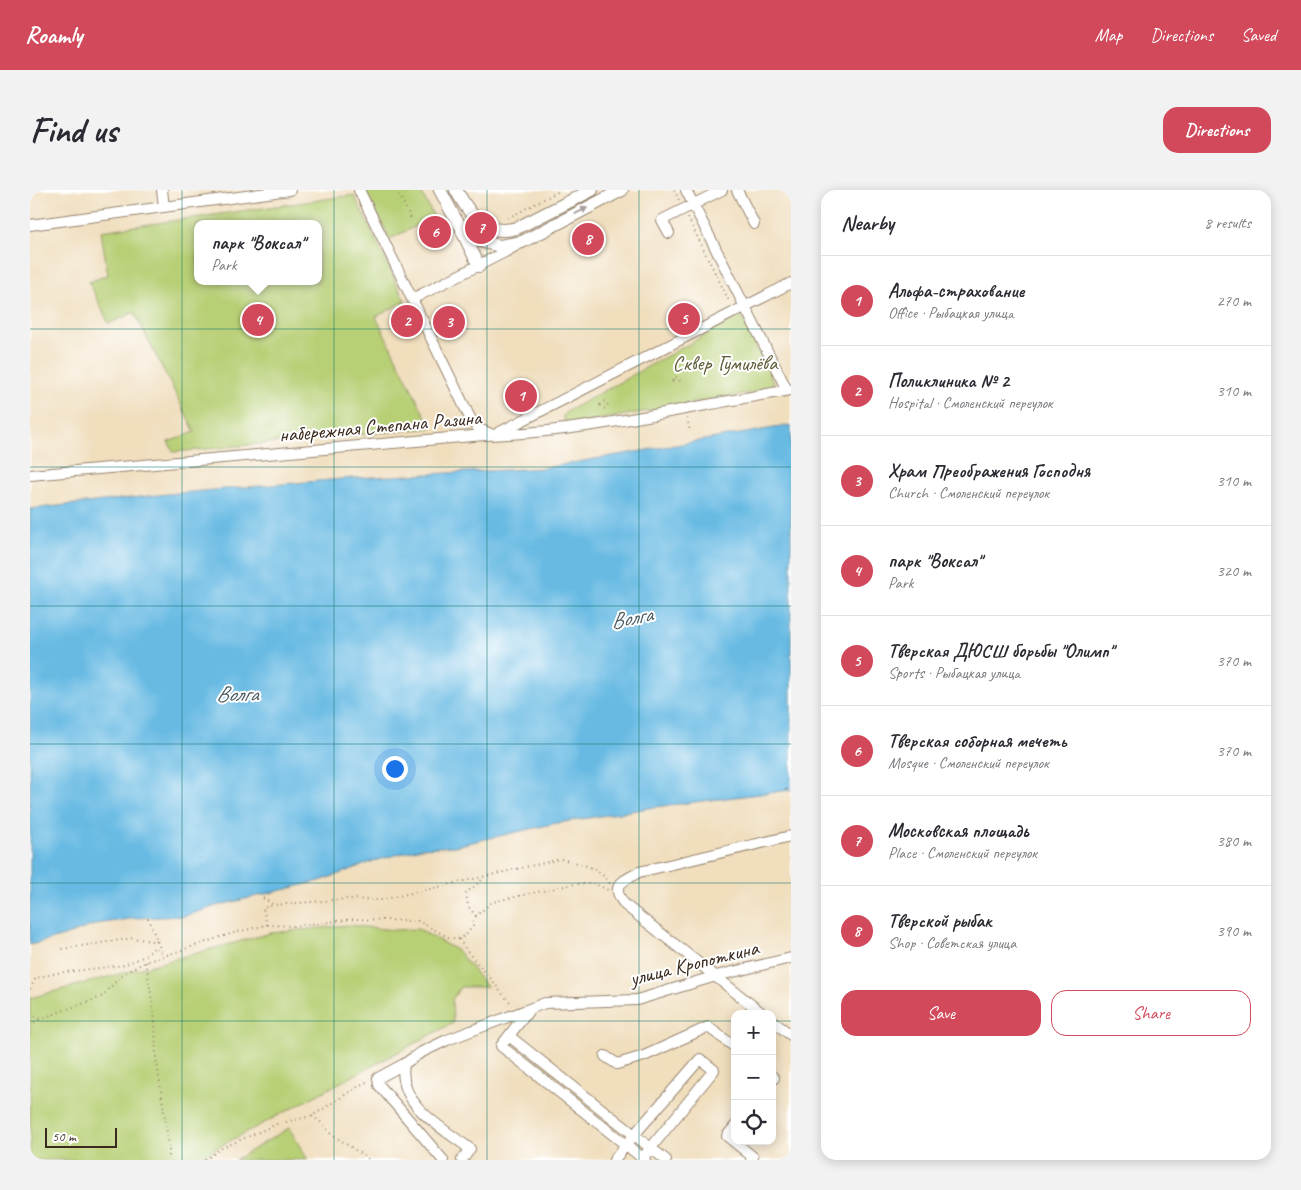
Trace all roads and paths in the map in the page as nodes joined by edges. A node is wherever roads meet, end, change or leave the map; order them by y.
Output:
1 (162, 190) edge
2 (290, 190) edge
3 (359, 190) edge
4 (397, 190) edge
5 (440, 190) edge
6 (456, 190) edge
7 (561, 190) edge
8 (592, 190) edge
9 (622, 190) edge
10 (674, 190) edge
11 (686, 190) edge
12 (722, 190) edge
13 (737, 190) edge
14 (164, 207) junction
15 (688, 207) junction
16 (456, 220) junction
17 (504, 220) dead end
18 (412, 221) dead end
19 (754, 224) dead end
20 (30, 225) edge
21 (669, 233) dead end
22 (522, 242) junction
23 (479, 266) junction
24 (791, 283) edge
25 (412, 300) junction
26 (745, 307) junction
27 (735, 312) junction
28 (789, 390) edge
29 (687, 416) dead end
30 (690, 432) dead end
31 (494, 435) junction
32 (30, 475) edge
33 (786, 785) dead end
34 (786, 790) dead end
35 (791, 836) edge
36 (484, 877) junction
37 (617, 894) junction
38 (263, 898) dead end
39 (274, 905) junction
40 (476, 916) junction
41 (148, 918) dead end
42 (266, 925) junction
43 (459, 939) junction
44 (158, 942) junction
45 (62, 950) dead end
46 (163, 955) junction
47 (791, 958) edge
48 (146, 962) junction
49 (716, 976) junction
50 (30, 989) edge
51 (529, 1009) junction
52 (759, 1010) edge
53 (30, 1015) edge
54 (43, 1018) junction
55 (776, 1024) edge
56 (30, 1025) edge
57 (509, 1036) junction
58 (791, 1036) edge
59 (731, 1044) edge
60 (606, 1056) dead end
61 (404, 1064) junction
62 (378, 1078) junction
63 (312, 1116) junction
64 (731, 1130) edge
65 (634, 1135) junction
66 (731, 1140) edge
67 (738, 1145) edge
68 (627, 1146) junction
69 (650, 1148) junction
70 (643, 1159) edge
71 (169, 1160) edge
72 (205, 1160) edge
73 (370, 1160) edge
74 (443, 1160) edge
75 (462, 1160) edge
76 (614, 1160) edge
77 (666, 1160) edge
78 (751, 1160) edge

1 - 14 street
2 - 14 street
3 - 25 street
4 - 18 path
5 - 16 main road
6 - 8 main road
7 - 17 path
22 -> 9 main road
10 - 15 path
11 - 15 street
12 - 15 street
13 - 19 street
14 - 20 street
15 - 21 street
15 - 26 street
15 - 27 path
16 - 22 main road
16 - 23 main road
22 - 23 street
23 - 25 street
24 - 26 street
25 - 31 street
26 - 27 street
26 - 28 street
27 - 31 street
28 - 31 street, набережная Степана Разина
29 - 30 path
31 - 32 street, набережная Степана Разина
33 - 34 path
35 - 37 street
36 - 37 path
36 - 39 path
36 - 40 path
37 - 40 path
37 - 49 street
38 - 39 path
39 - 42 path
40 - 43 path
41 - 44 path
42 - 43 path
42 - 46 path
43 - 51 path
44 - 45 path
44 - 46 path
46 - 48 path
46 - 50 path
47 - 49 street, улица Кропоткина
48 - 54 path
48 - 71 path
49 - 51 street, улица Кропоткина
49 - 52 street
51 - 57 street
51 - 61 street, улица Кропоткина
53 - 54 path
54 - 56 path
55 - 58 street
57 - 65 street
57 - 68 street
59 - 60 street
61 - 62 street, улица Кропоткина
61 - 75 street
62 - 63 path
62 - 74 street
63 - 72 path
63 - 73 path
64 - 66 street
65 - 68 street
65 - 69 street
65 - 69 street
67 - 78 street
68 - 70 street
68 - 76 street
69 - 70 street
69 - 77 street

